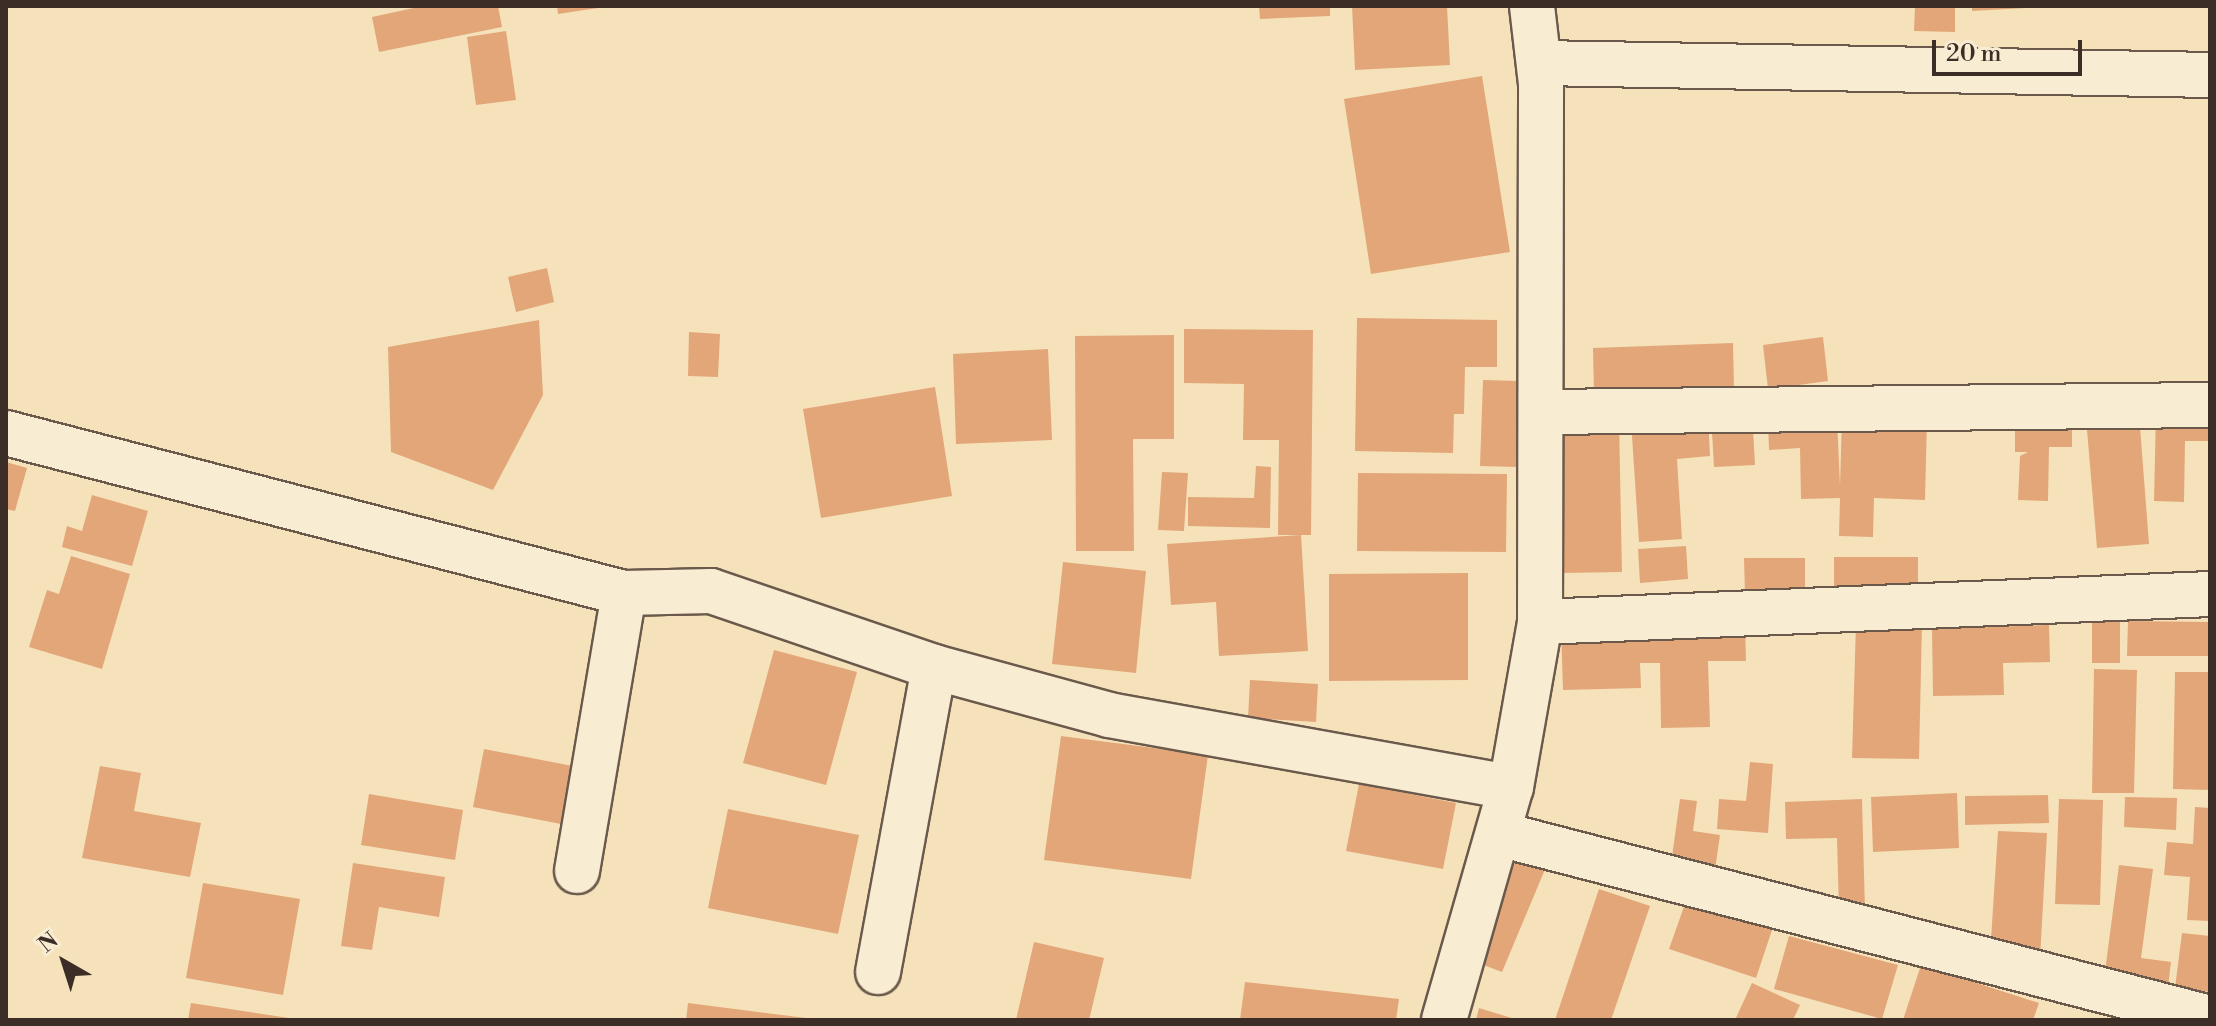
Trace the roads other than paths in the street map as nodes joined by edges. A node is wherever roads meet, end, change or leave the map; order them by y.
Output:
1 (1532, 6) edge
2 (1539, 63) junction
3 (2210, 75) edge
4 (2210, 405) edge
5 (1541, 412) junction
6 (6, 433) edge
7 (624, 593) junction
8 (2210, 594) edge
9 (1540, 622) junction
10 (934, 667) junction
11 (1511, 787) junction
12 (1499, 834) junction
13 (577, 871) dead end
14 (878, 972) dead end
15 (2210, 1018) edge
16 (1444, 1020) edge

1 - 2 street
2 - 3 street
2 - 5 street
4 - 5 street
5 - 9 street
6 - 7 street
7 - 10 street
7 - 13 street
8 - 9 street
9 - 11 street
10 - 11 street
10 - 14 street
11 - 12 street
12 - 15 street
12 - 16 street

